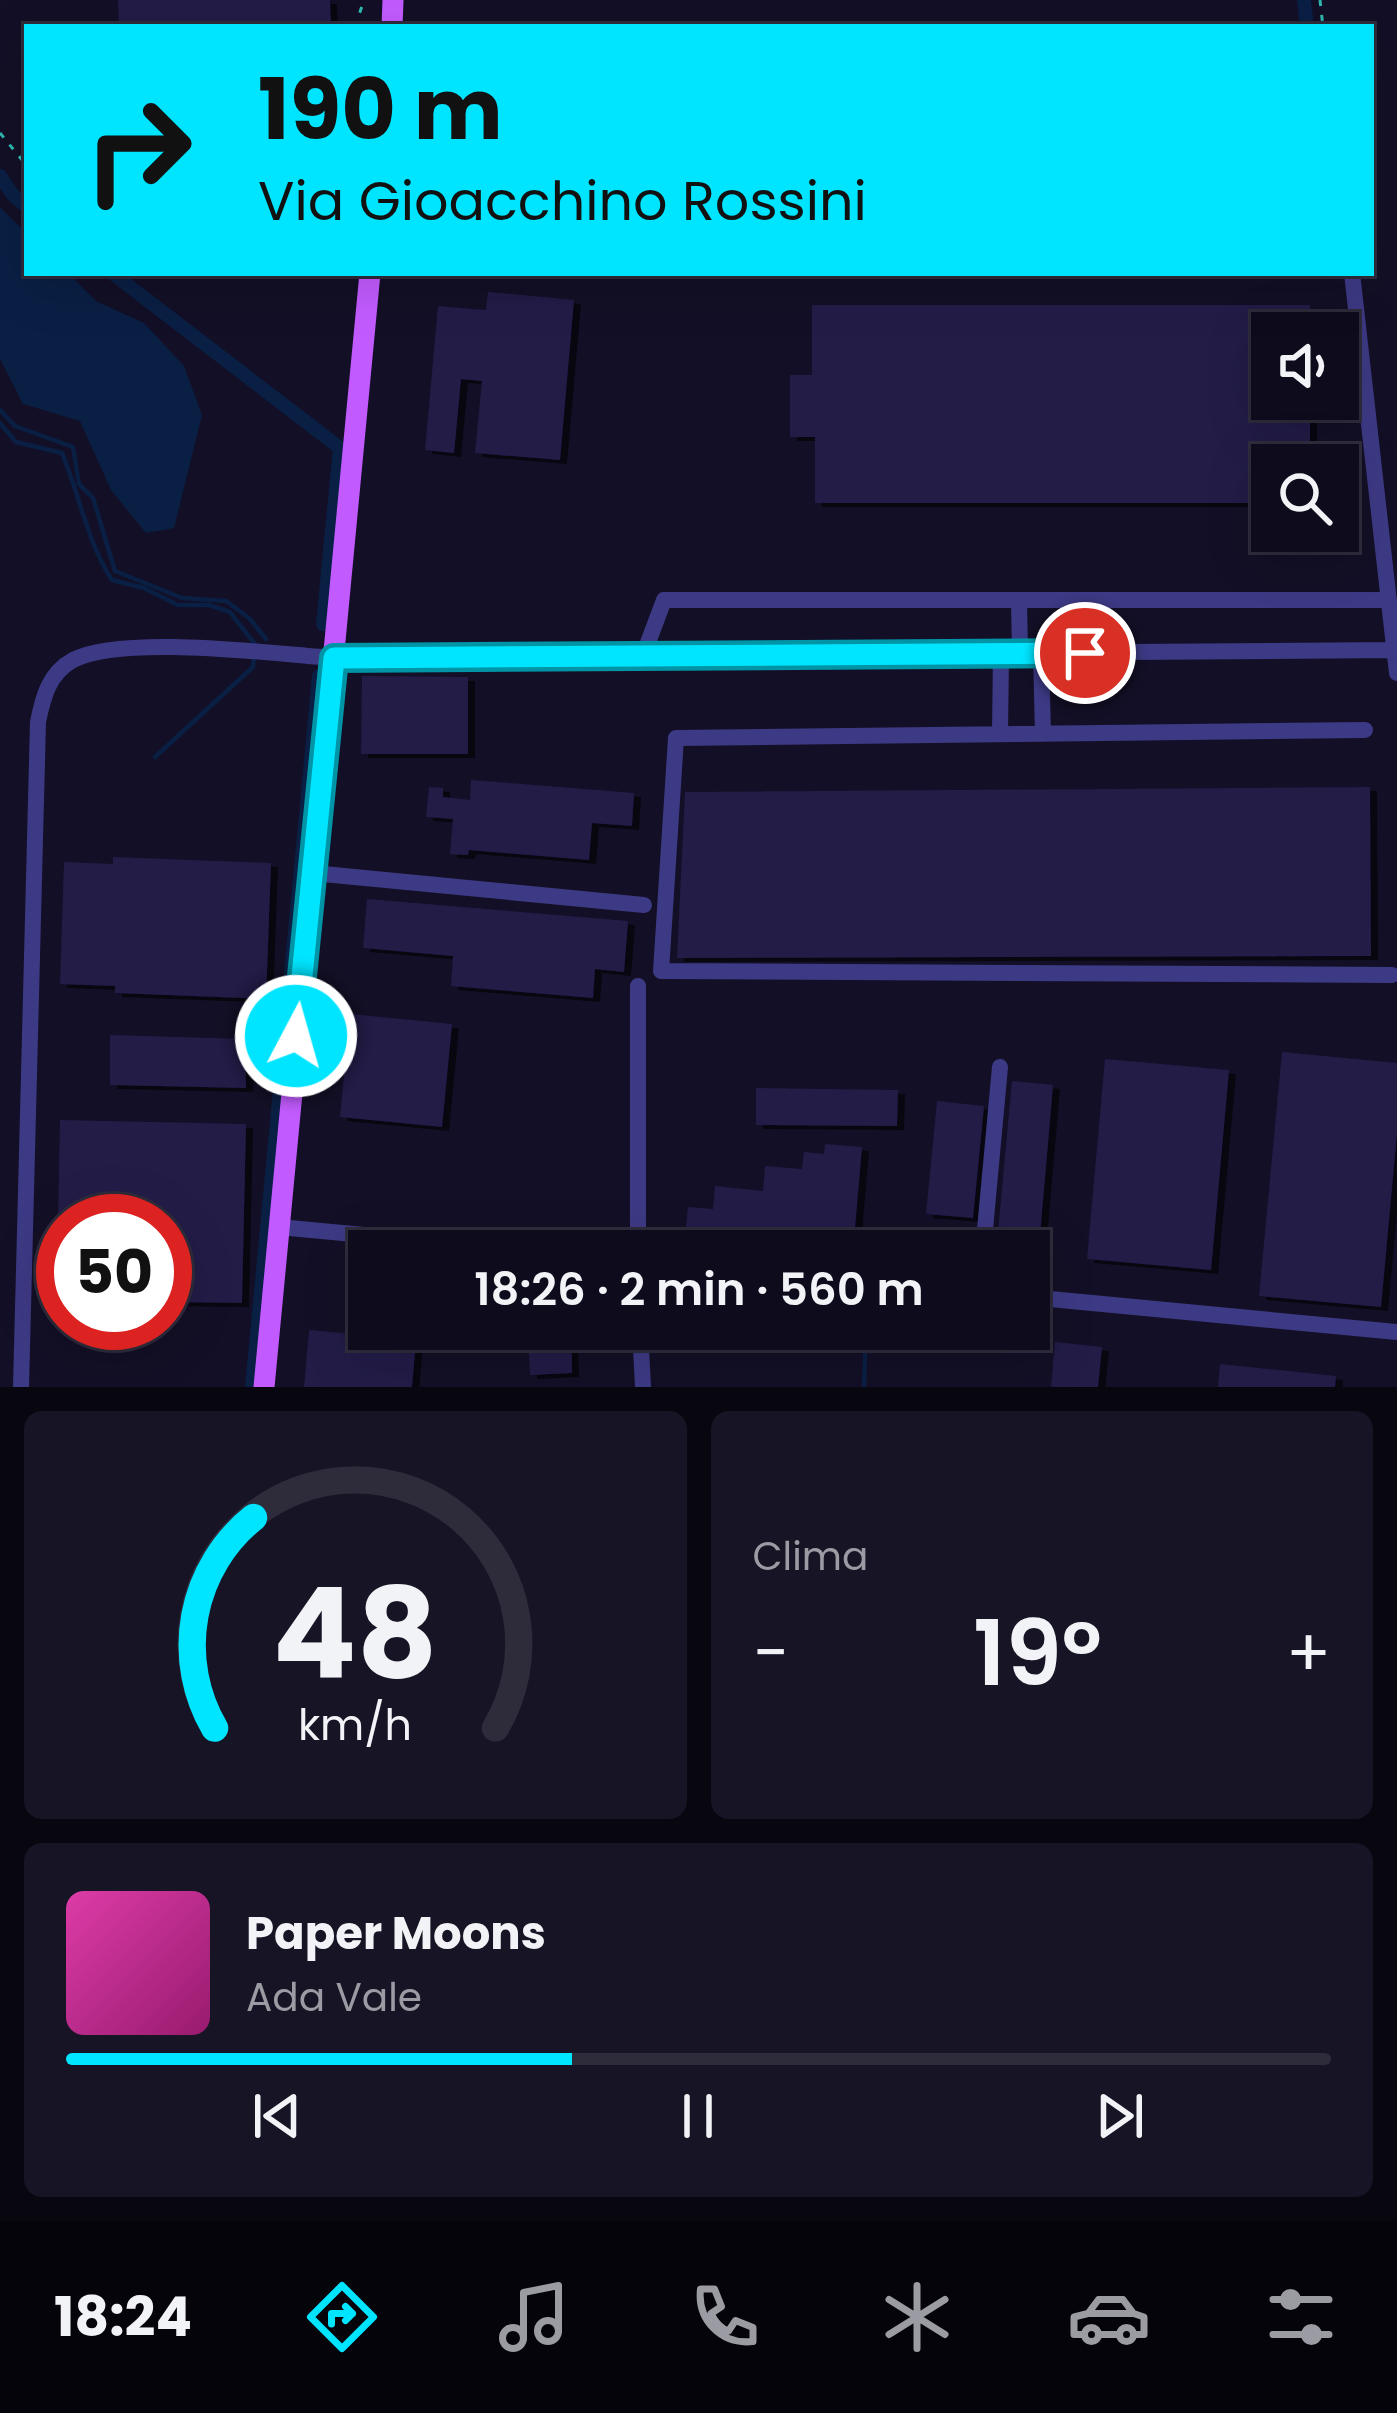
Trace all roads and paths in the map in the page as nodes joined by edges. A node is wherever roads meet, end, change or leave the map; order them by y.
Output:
1 (0, 133) edge
2 (24, 162) edge
3 (370, 276) edge
4 (1352, 276) edge
5 (1019, 600) junction
6 (1389, 600) junction
7 (1394, 650) edge
8 (1010, 653) junction
9 (1041, 653) junction
10 (644, 656) junction
11 (334, 658) junction
12 (1397, 674) edge
13 (1365, 730) dead end
14 (1000, 734) junction
15 (1043, 734) junction
16 (313, 873) junction
17 (644, 904) dead end
18 (1393, 974) dead end
19 (638, 986) dead end
20 (1000, 1067) dead end
21 (279, 1227) junction
22 (638, 1230) edge
23 (985, 1230) edge
24 (348, 1233) edge
25 (1050, 1299) edge
26 (1397, 1331) edge
27 (641, 1350) edge
28 (21, 1387) edge
29 (265, 1387) edge
30 (643, 1387) edge

1 - 2 path
3 - 11 main road
4 - 6 street
5 - 6 street
5 - 8 street
5 - 10 street
6 - 7 street
7 - 9 street
7 - 12 street
8 - 9 street
8 - 10 street
8 - 14 street
9 - 15 street
10 - 11 street
11 - 16 main road
11 - 28 street
13 - 15 street
14 - 15 street
14 - 18 street
16 - 17 street
16 - 21 main road
19 - 22 street
20 - 23 street
21 - 24 street
21 - 29 main road
25 - 26 street
27 - 30 street

